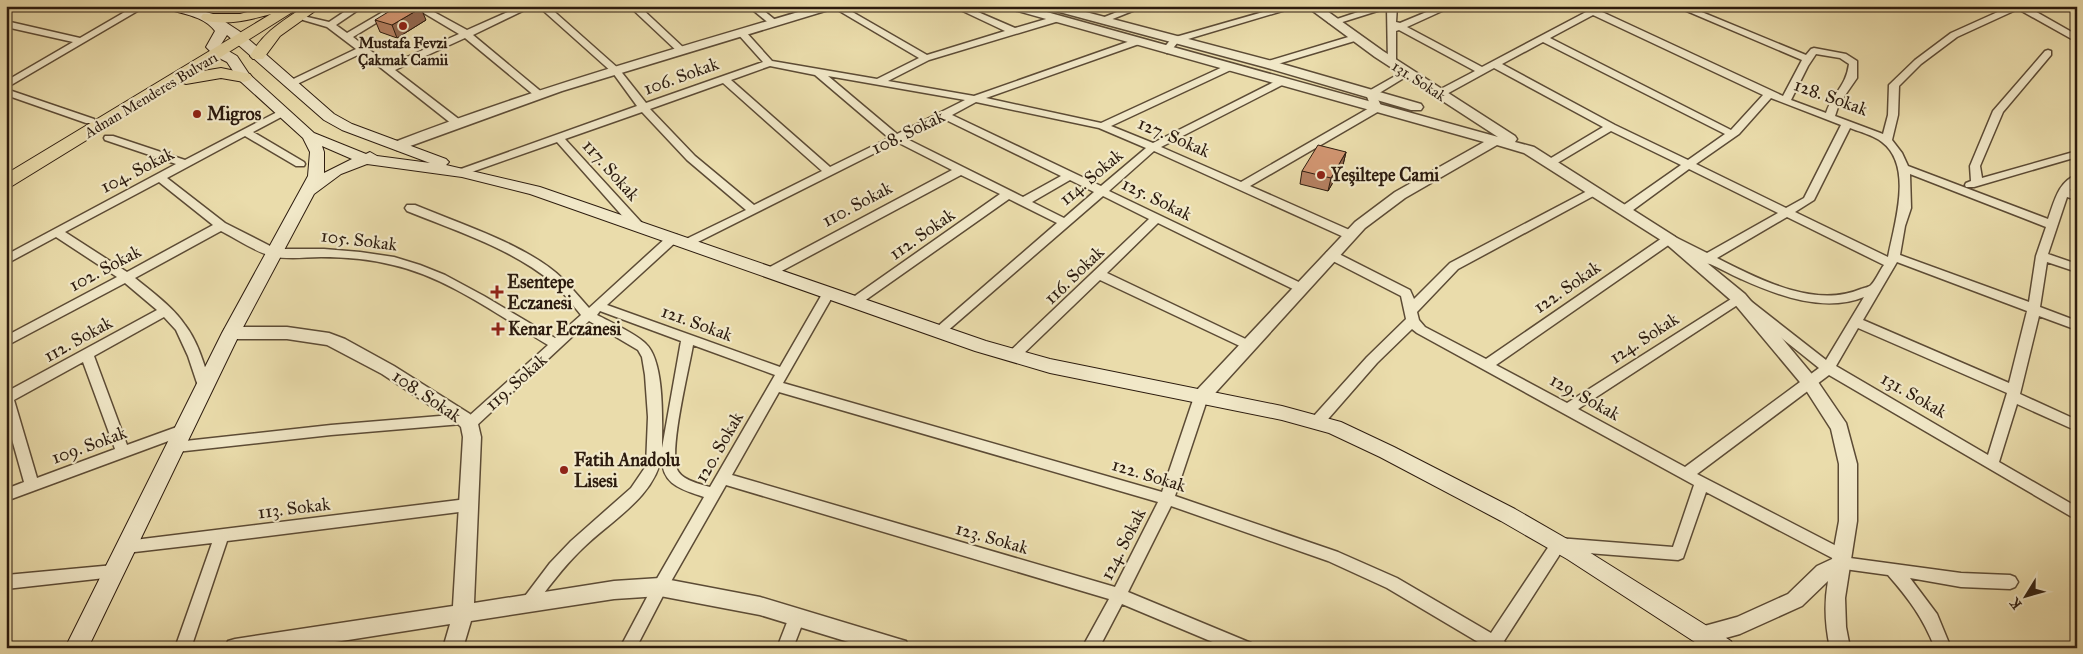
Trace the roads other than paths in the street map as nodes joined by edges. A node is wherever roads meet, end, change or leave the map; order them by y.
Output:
1 (142, 6) edge
2 (295, 6) edge
3 (360, 6) edge
4 (400, 6) edge
5 (416, 6) edge
6 (529, 6) edge
7 (542, 6) edge
8 (633, 6) edge
9 (752, 6) edge
10 (831, 6) edge
11 (835, 6) edge
12 (956, 6) edge
13 (1011, 6) edge
14 (1052, 6) edge
15 (1141, 6) edge
16 (1295, 6) edge
17 (1312, 6) edge
18 (1343, 6) edge
19 (1386, 6) edge
20 (1392, 6) edge
21 (1449, 6) edge
22 (1603, 6) edge
23 (1679, 6) edge
24 (2017, 6) edge
25 (177, 7) edge
26 (276, 8) edge
27 (1586, 9) edge
28 (311, 12) edge
29 (206, 16) junction
30 (1354, 16) junction
31 (1056, 19) junction
32 (1102, 20) junction
33 (1333, 22) junction
34 (6, 24) edge
35 (774, 24) junction
36 (330, 25) junction
37 (1394, 27) junction
38 (1015, 32) junction
39 (742, 33) junction
40 (466, 34) junction
41 (237, 37) junction
42 (347, 37) junction
43 (1355, 38) junction
44 (1543, 38) junction
45 (2077, 39) edge
46 (82, 41) junction
47 (1136, 42) junction
48 (1171, 45) junction
49 (363, 49) junction
50 (217, 50) junction
51 (682, 51) junction
52 (2048, 53) dead end
53 (258, 56) junction
54 (926, 58) junction
55 (1808, 59) junction
56 (1391, 62) junction
57 (770, 63) junction
58 (1268, 64) junction
59 (1494, 64) junction
60 (1230, 67) junction
61 (388, 69) junction
62 (809, 70) junction
63 (616, 71) junction
64 (1482, 71) junction
65 (1407, 73) junction
66 (244, 77) junction
67 (725, 79) junction
68 (1284, 81) junction
69 (878, 82) junction
70 (6, 84) edge
71 (170, 84) junction
72 (290, 84) junction
73 (6, 92) edge
74 (539, 94) junction
75 (1371, 94) junction
76 (1439, 94) junction
77 (1770, 94) junction
78 (975, 100) junction
79 (1784, 100) junction
80 (644, 108) junction
81 (1377, 108) junction
82 (284, 112) junction
83 (944, 115) junction
84 (1830, 117) junction
85 (90, 121) junction
86 (456, 122) junction
87 (1847, 123) junction
88 (1102, 126) junction
89 (1611, 127) junction
90 (246, 132) junction
91 (360, 132) junction
92 (1732, 134) junction
93 (309, 136) junction
94 (1496, 136) junction
95 (109, 138) dead end
96 (559, 138) junction
97 (896, 138) junction
98 (1887, 140) junction
99 (397, 146) junction
100 (1153, 147) junction
101 (337, 148) junction
102 (2077, 154) edge
103 (366, 159) junction
104 (1550, 163) junction
105 (187, 164) junction
106 (300, 164) dead end
107 (317, 164) junction
108 (1688, 165) junction
109 (1904, 168) junction
110 (6, 170) edge
111 (961, 170) junction
112 (828, 171) junction
113 (462, 172) junction
114 (1070, 176) junction
115 (161, 178) junction
116 (2077, 178) edge
117 (6, 182) edge
118 (1978, 182) junction
119 (1243, 186) junction
120 (309, 190) junction
121 (1101, 191) junction
122 (1594, 191) junction
123 (1962, 191) junction
124 (2064, 191) junction
125 (1008, 194) junction
126 (2077, 196) edge
127 (1023, 202) junction
128 (411, 208) dead end
129 (752, 210) junction
130 (1625, 210) junction
131 (1788, 213) junction
132 (1157, 218) junction
133 (1064, 222) junction
134 (637, 225) junction
135 (2052, 225) junction
136 (221, 226) junction
137 (56, 232) junction
138 (1350, 234) junction
139 (680, 240) junction
140 (1669, 240) junction
141 (274, 253) junction
142 (1331, 254) junction
143 (2042, 256) junction
144 (6, 260) edge
145 (1892, 260) junction
146 (1704, 261) junction
147 (2077, 268) edge
148 (772, 272) junction
149 (1100, 275) junction
150 (126, 278) junction
151 (1877, 287) junction
152 (1301, 288) junction
153 (829, 292) junction
154 (1740, 298) junction
155 (856, 302) junction
156 (2034, 309) junction
157 (166, 311) junction
158 (593, 311) junction
159 (1411, 316) junction
160 (1857, 322) junction
161 (2077, 326) edge
162 (941, 330) junction
163 (231, 333) junction
164 (688, 339) junction
165 (6, 342) edge
166 (556, 344) junction
167 (1248, 345) junction
168 (87, 354) junction
169 (1014, 355) junction
170 (1487, 366) junction
171 (1828, 368) junction
172 (783, 373) junction
173 (1810, 383) junction
174 (776, 386) junction
175 (205, 389) junction
176 (2013, 394) junction
177 (1201, 397) junction
178 (7, 398) edge
179 (1568, 409) junction
180 (466, 422) junction
181 (1317, 422) junction
182 (2077, 426) edge
183 (185, 429) junction
184 (176, 447) junction
185 (123, 452) junction
186 (1992, 463) junction
187 (1686, 474) junction
188 (723, 478) junction
189 (1702, 483) junction
190 (32, 486) junction
191 (6, 494) edge
192 (714, 494) junction
193 (1167, 498) junction
194 (467, 505) junction
195 (2077, 514) edge
196 (222, 535) junction
197 (1558, 544) junction
198 (126, 547) junction
199 (1842, 560) junction
200 (1892, 569) junction
201 (114, 571) junction
202 (6, 582) edge
203 (2010, 582) dead end
204 (660, 587) junction
205 (1118, 595) junction
206 (528, 604) junction
207 (463, 614) junction
208 (797, 617) junction
209 (1704, 635) junction
210 (1495, 646) edge
211 (76, 648) edge
212 (183, 648) edge
213 (236, 648) edge
214 (453, 648) edge
215 (628, 648) edge
216 (785, 648) edge
217 (899, 648) edge
218 (1090, 648) edge
219 (1245, 648) edge
220 (1723, 648) edge
221 (1840, 648) edge
222 (1943, 648) edge

1 - 46 street
2 - 41 main road, Adnan Menderes Bulvarı
3 - 36 street
4 - 42 street
5 - 40 street
6 - 40 street
7 - 63 street
8 - 51 street
9 - 35 street
10 - 35 street
11 - 54 street
12 - 38 street
13 - 31 street
14 - 32 street
15 - 32 street
16 - 48 street
17 - 33 street, 131. Sokak
18 - 30 street
19 - 30 street
20 - 37 street
21 - 37 street
22 - 27 street
23 - 55 street
24 - 45 street
24 - 98 street
25 - 29 main road
26 - 29 main road
26 - 41 main road, Adnan Menderes Bulvarı
27 - 44 street
27 - 77 street, 128. Sokak
28 - 36 street
28 - 53 main road
29 - 41 main road
29 - 50 main road
30 - 33 street
31 - 38 street
31 - 47 street
32 - 48 street
33 - 43 street, 131. Sokak
34 - 46 street
35 - 39 street
36 - 42 street
37 - 56 street
37 - 64 street
38 - 54 street
39 - 51 street
39 - 57 street
40 - 61 street
40 - 74 street
41 - 50 main road, Adnan Menderes Bulvarı
41 - 53 main road
42 - 49 street
43 - 56 street, 131. Sokak
43 - 58 street
44 - 59 street
44 - 92 street
46 - 70 street
47 - 48 street
47 - 78 street, 108. Sokak
48 - 58 street
48 - 60 street
49 - 61 street
49 - 72 street
50 - 66 main road
50 - 71 main road, Adnan Menderes Bulvarı
50 - 85 main road, Adnan Menderes Bulvarı
51 - 63 street
52 - 118 street
53 - 72 main road
54 - 69 street
55 - 79 street
55 - 84 street
56 - 65 street, 131. Sokak
57 - 62 street, 106. Sokak
57 - 67 street, 106. Sokak
58 - 75 street
59 - 64 street
59 - 89 street
60 - 68 street
60 - 88 street
61 - 86 street
62 - 69 street, 127. Sokak
62 - 97 street, 106. Sokak
63 - 74 street
63 - 80 street
64 - 76 street
65 - 75 street
65 - 76 street, 131. Sokak
66 - 71 main road
66 - 82 main road
67 - 80 street, 106. Sokak
67 - 112 street
68 - 81 street
68 - 100 street, 114. Sokak
69 - 78 street, 127. Sokak
71 - 117 main road, Adnan Menderes Bulvarı
72 - 91 main road
73 - 85 street
74 - 86 street
75 - 81 street
75 - 94 street
76 - 94 street, 131. Sokak
77 - 79 street, 128. Sokak
77 - 92 street
78 - 83 street, 108. Sokak
78 - 88 street, 127. Sokak
79 - 84 street, 128. Sokak
80 - 96 street, 106. Sokak
80 - 129 street
81 - 94 street
81 - 119 street
82 - 90 street, 104. Sokak
82 - 93 main road
83 - 97 street, 108. Sokak
83 - 114 street, 125. Sokak
84 - 87 street, 128. Sokak
85 - 110 main road, Adnan Menderes Bulvarı
86 - 99 street
87 - 98 street, 128. Sokak
87 - 131 street
88 - 100 street, 127. Sokak
89 - 104 street
89 - 108 street
90 - 105 street, 104. Sokak
90 - 106 street
91 - 99 main road
91 - 101 main road
92 - 108 street
93 - 101 main road
93 - 107 main road
94 - 104 street, 131. Sokak
94 - 138 street
95 - 105 street
96 - 113 street, 106. Sokak
96 - 134 street, 117. Sokak
97 - 111 street
97 - 112 street, 108. Sokak
98 - 109 street
99 - 103 main road
99 - 113 main road
100 - 119 street, 127. Sokak
100 - 121 street, 114. Sokak
101 - 103 main road
101 - 107 main road
102 - 118 street
103 - 113 main road
103 - 120 main road
104 - 122 street, 131. Sokak
105 - 115 street, 104. Sokak
107 - 120 main road
108 - 130 street
108 - 131 street
109 - 123 street
109 - 145 street
111 - 125 street
111 - 148 street, 110. Sokak
112 - 129 street, 108. Sokak
113 - 134 main road
114 - 121 street, 125. Sokak
114 - 127 street
115 - 136 street, 105. Sokak
115 - 137 street, 104. Sokak
116 - 124 street
118 - 123 street
119 - 138 street, 127. Sokak
120 - 141 main road
121 - 132 street, 125. Sokak
121 - 133 street, 114. Sokak
122 - 130 street, 131. Sokak
122 - 159 street
123 - 135 street
124 - 126 street
124 - 135 street
125 - 127 street
125 - 155 street, 112. Sokak
127 - 133 street
128 - 158 street
129 - 139 street, 108. Sokak
130 - 140 street, 131. Sokak
131 - 145 street
131 - 146 street
132 - 149 street, 116. Sokak
132 - 152 street, 125. Sokak
133 - 162 street, 114. Sokak
134 - 139 main road
135 - 143 street
136 - 141 street, 105. Sokak
136 - 150 street, 102. Sokak
137 - 144 street, 104. Sokak
137 - 150 street
138 - 142 street
139 - 148 main road
139 - 158 street, 119. Sokak
140 - 146 street, 131. Sokak
140 - 170 street, 122. Sokak
141 - 163 main road
141 - 166 street, 105. Sokak
142 - 152 street
142 - 159 street, 129. Sokak
143 - 147 street
143 - 156 street
145 - 151 street
145 - 156 street
146 - 151 street
146 - 154 street, 131. Sokak
148 - 153 main road
149 - 167 street
149 - 169 street, 116. Sokak
150 - 157 street
150 - 165 street, 102. Sokak
151 - 160 street
152 - 167 street
153 - 155 main road
153 - 172 street, 120. Sokak
154 - 171 street, 131. Sokak
154 - 173 street, 131. Sokak
154 - 179 street, 124. Sokak
155 - 162 main road
156 - 161 street
156 - 176 street
157 - 168 street, 112. Sokak
157 - 175 street
158 - 164 street, 121. Sokak
158 - 166 street, 119. Sokak
158 - 206 street
159 - 170 street, 129. Sokak
159 - 181 street
160 - 171 street
160 - 176 street
162 - 169 main road
163 - 175 main road
163 - 180 street, 108. Sokak
164 - 172 street, 121. Sokak
164 - 192 street
166 - 180 street, 119. Sokak
167 - 177 street
168 - 178 street, 112. Sokak
168 - 185 street
169 - 177 main road
170 - 179 street, 129. Sokak
171 - 173 street
171 - 186 street, 131. Sokak
172 - 174 street, 120. Sokak
173 - 187 street
173 - 199 street, 131. Sokak
174 - 188 street, 120. Sokak
174 - 193 street, 122. Sokak
175 - 183 main road
176 - 182 street
176 - 186 street
177 - 181 main road
177 - 193 street, 124. Sokak
178 - 190 street
179 - 187 street, 129. Sokak
180 - 184 street
180 - 194 street, 108. Sokak
181 - 197 main road
183 - 184 main road
183 - 185 street, 109. Sokak
184 - 198 main road
185 - 190 street, 109. Sokak
186 - 195 street, 131. Sokak
187 - 189 street, 129. Sokak
188 - 192 street, 120. Sokak
188 - 205 street, 123. Sokak
189 - 197 street
189 - 199 street, 129. Sokak
190 - 191 street, 109. Sokak
192 - 204 street, 120. Sokak
193 - 205 street, 124. Sokak
193 - 210 street, 122. Sokak
194 - 196 street, 113. Sokak
194 - 207 street, 108. Sokak
196 - 198 street, 113. Sokak
196 - 212 street
197 - 209 main road
197 - 210 street
198 - 201 main road
199 - 200 street
199 - 209 street
199 - 221 street, 131. Sokak
200 - 203 street
200 - 222 street
201 - 202 street
201 - 211 main road
204 - 206 street
204 - 208 street
204 - 215 street, 120. Sokak
205 - 218 street, 124. Sokak
205 - 219 street, 123. Sokak
206 - 207 street
207 - 213 street
207 - 214 street
208 - 216 street
208 - 217 street
209 - 220 main road

